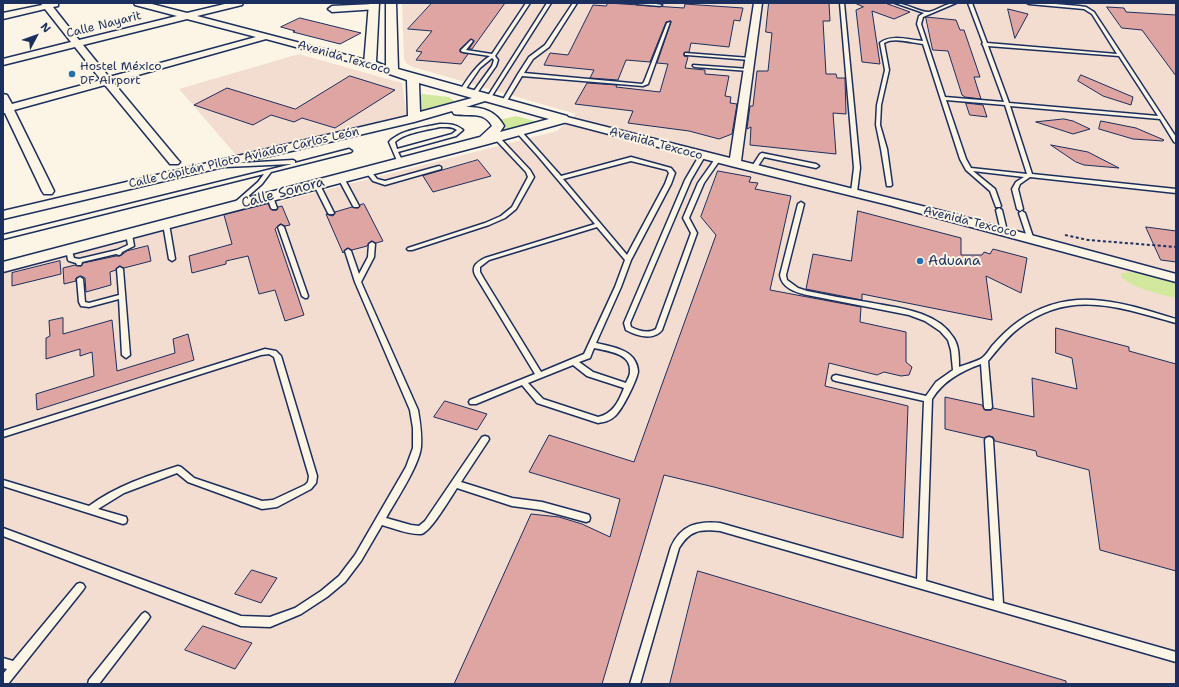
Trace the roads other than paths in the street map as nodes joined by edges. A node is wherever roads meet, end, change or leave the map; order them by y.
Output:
1 (138, 3) edge
2 (239, 3) edge
3 (391, 3) edge
4 (528, 3) edge
5 (550, 3) edge
6 (575, 3) edge
7 (637, 3) edge
8 (758, 3) edge
9 (842, 3) edge
10 (897, 3) edge
11 (954, 3) edge
12 (970, 3) edge
13 (1029, 3) edge
14 (50, 4) edge
15 (374, 5) edge
16 (660, 5) dead end
17 (332, 9) dead end
18 (927, 13) junction
19 (3, 16) edge
20 (187, 16) junction
21 (669, 23) dead end
22 (265, 36) junction
23 (471, 41) dead end
24 (925, 43) junction
25 (78, 44) junction
26 (984, 44) junction
27 (688, 54) dead end
28 (1119, 55) junction
29 (494, 56) junction
30 (750, 59) junction
31 (3, 62) edge
32 (370, 64) junction
33 (695, 66) dead end
34 (749, 70) junction
35 (392, 71) junction
36 (520, 74) junction
37 (413, 78) junction
38 (107, 81) junction
39 (461, 92) junction
40 (3, 97) edge
41 (482, 97) junction
42 (943, 98) junction
43 (502, 103) junction
44 (1007, 104) junction
45 (6, 109) edge
46 (433, 114) junction
47 (414, 118) junction
48 (1160, 118) junction
49 (563, 119) junction
50 (518, 132) junction
51 (497, 138) junction
52 (1176, 141) edge
53 (482, 142) junction
54 (349, 151) dead end
55 (702, 156) junction
56 (398, 157) junction
57 (717, 160) junction
58 (174, 162) dead end
59 (305, 162) junction
60 (735, 164) junction
61 (816, 166) dead end
62 (202, 167) junction
63 (439, 168) dead end
64 (754, 168) junction
65 (968, 170) junction
66 (268, 171) junction
67 (368, 171) junction
68 (1030, 175) junction
69 (341, 178) junction
70 (560, 178) junction
71 (688, 180) junction
72 (701, 183) junction
73 (317, 185) junction
74 (889, 185) dead end
75 (48, 191) dead end
76 (1176, 191) edge
77 (854, 192) junction
78 (801, 204) dead end
79 (356, 206) dead end
80 (232, 207) junction
81 (331, 213) dead end
82 (3, 215) edge
83 (673, 215) junction
84 (686, 218) junction
85 (166, 224) junction
86 (598, 225) junction
87 (281, 227) dead end
88 (1004, 231) junction
89 (129, 234) junction
90 (3, 237) edge
91 (1030, 238) junction
92 (372, 244) dead end
93 (70, 249) junction
94 (410, 249) dead end
95 (348, 251) dead end
96 (172, 259) dead end
97 (628, 260) junction
98 (3, 267) edge
99 (120, 269) dead end
100 (1176, 278) edge
101 (80, 279) dead end
102 (358, 282) junction
103 (122, 296) junction
104 (305, 296) dead end
105 (1176, 321) edge
106 (593, 345) junction
107 (126, 355) dead end
108 (984, 360) junction
109 (574, 362) junction
110 (956, 370) junction
111 (539, 375) junction
112 (836, 378) dead end
113 (523, 382) junction
114 (628, 387) junction
115 (928, 399) junction
116 (473, 402) dead end
117 (988, 407) dead end
118 (3, 434) edge
119 (485, 439) dead end
120 (989, 440) dead end
121 (3, 483) edge
122 (456, 484) junction
123 (90, 510) junction
124 (586, 518) dead end
125 (123, 520) dead end
126 (380, 520) junction
127 (3, 532) edge
128 (921, 584) junction
129 (80, 587) dead end
130 (999, 607) junction
131 (145, 617) dead end
132 (1176, 657) edge
133 (3, 663) edge
134 (15, 667) junction
135 (3, 682) edge
136 (93, 684) edge
137 (635, 684) edge

1 - 20 street, Avenida Texcoco
2 - 20 street, Calle Nayarit
3 - 35 street
4 - 29 lane
5 - 41 lane
6 - 36 lane
7 - 16 lane
8 - 30 street
9 - 77 lane
10 - 18 lane
11 - 18 lane
12 - 26 lane
13 - 28 lane
14 - 19 street
14 - 25 street
15 - 17 street
15 - 32 street
18 - 24 lane
20 - 22 street, Avenida Texcoco
20 - 25 street, Calle Nayarit
21 - 36 lane
22 - 32 street, Avenida Texcoco
22 - 38 street
23 - 29 lane
24 - 42 lane
24 - 74 lane
25 - 31 street, Calle Nayarit
25 - 38 street
26 - 28 lane
26 - 44 lane
27 - 30 lane
28 - 48 lane
29 - 39 lane
29 - 41 lane
30 - 34 street
32 - 35 street, Avenida Texcoco
33 - 34 lane
34 - 60 street
35 - 37 street, Avenida Texcoco
36 - 43 lane
37 - 39 street, Avenida Texcoco
37 - 47 street
38 - 45 street
38 - 58 street
39 - 41 street, Avenida Texcoco
40 - 45 street
41 - 43 street, Avenida Texcoco
41 - 46 street, Calle Capitán Piloto Aviador Carlos León
42 - 44 lane
42 - 65 lane
43 - 49 street, Avenida Texcoco
44 - 48 lane
44 - 68 lane
45 - 75 street
46 - 47 street, Calle Capitán Piloto Aviador Carlos León
46 - 53 street
47 - 62 street, Calle Capitán Piloto Aviador Carlos León
48 - 52 lane
49 - 50 street, Calle Sonora
49 - 55 street, Avenida Texcoco
50 - 51 street, Calle Sonora
50 - 70 lane
51 - 53 street, Calle Sonora
51 - 94 lane
53 - 56 street, Calle Sonora
54 - 59 lane
55 - 57 street, Avenida Texcoco
55 - 71 lane
56 - 56 lane
56 - 67 street, Calle Sonora
57 - 60 street, Avenida Texcoco
57 - 72 lane
59 - 62 lane
59 - 66 lane
60 - 64 street, Avenida Texcoco
61 - 64 lane
62 - 82 street, Calle Capitán Piloto Aviador Carlos León
63 - 67 lane
64 - 77 street, Avenida Texcoco
65 - 68 lane
65 - 88 lane
66 - 80 lane
66 - 90 lane
67 - 69 street, Calle Sonora
68 - 76 lane
68 - 91 lane
69 - 73 street, Calle Sonora
69 - 79 lane
70 - 86 lane
70 - 97 lane
71 - 72 lane
71 - 83 lane
72 - 84 lane
73 - 80 street, Calle Sonora
73 - 81 lane
77 - 88 street, Avenida Texcoco
78 - 110 lane
80 - 85 street, Calle Sonora
83 - 84 lane
83 - 84 lane
85 - 89 street, Calle Sonora
85 - 96 lane
86 - 97 lane
86 - 111 lane
87 - 104 lane
88 - 91 street, Avenida Texcoco
89 - 93 street, Calle Sonora
89 - 93 lane
91 - 100 street, Avenida Texcoco
92 - 102 lane
93 - 98 street, Calle Sonora
95 - 102 lane
97 - 106 lane
99 - 103 lane
101 - 103 lane
102 - 126 lane
103 - 107 lane
105 - 108 lane
106 - 109 lane
106 - 114 lane
108 - 110 lane
108 - 117 lane
109 - 111 lane
109 - 114 lane
110 - 115 lane
111 - 113 lane
112 - 115 lane
113 - 114 lane
113 - 116 lane
115 - 128 lane
118 - 123 lane
119 - 122 lane
120 - 130 lane
121 - 123 lane
122 - 124 lane
122 - 126 lane
123 - 125 lane
126 - 127 lane
128 - 130 lane
128 - 137 lane
129 - 134 lane
130 - 132 lane
131 - 136 lane
133 - 134 lane
134 - 135 lane

